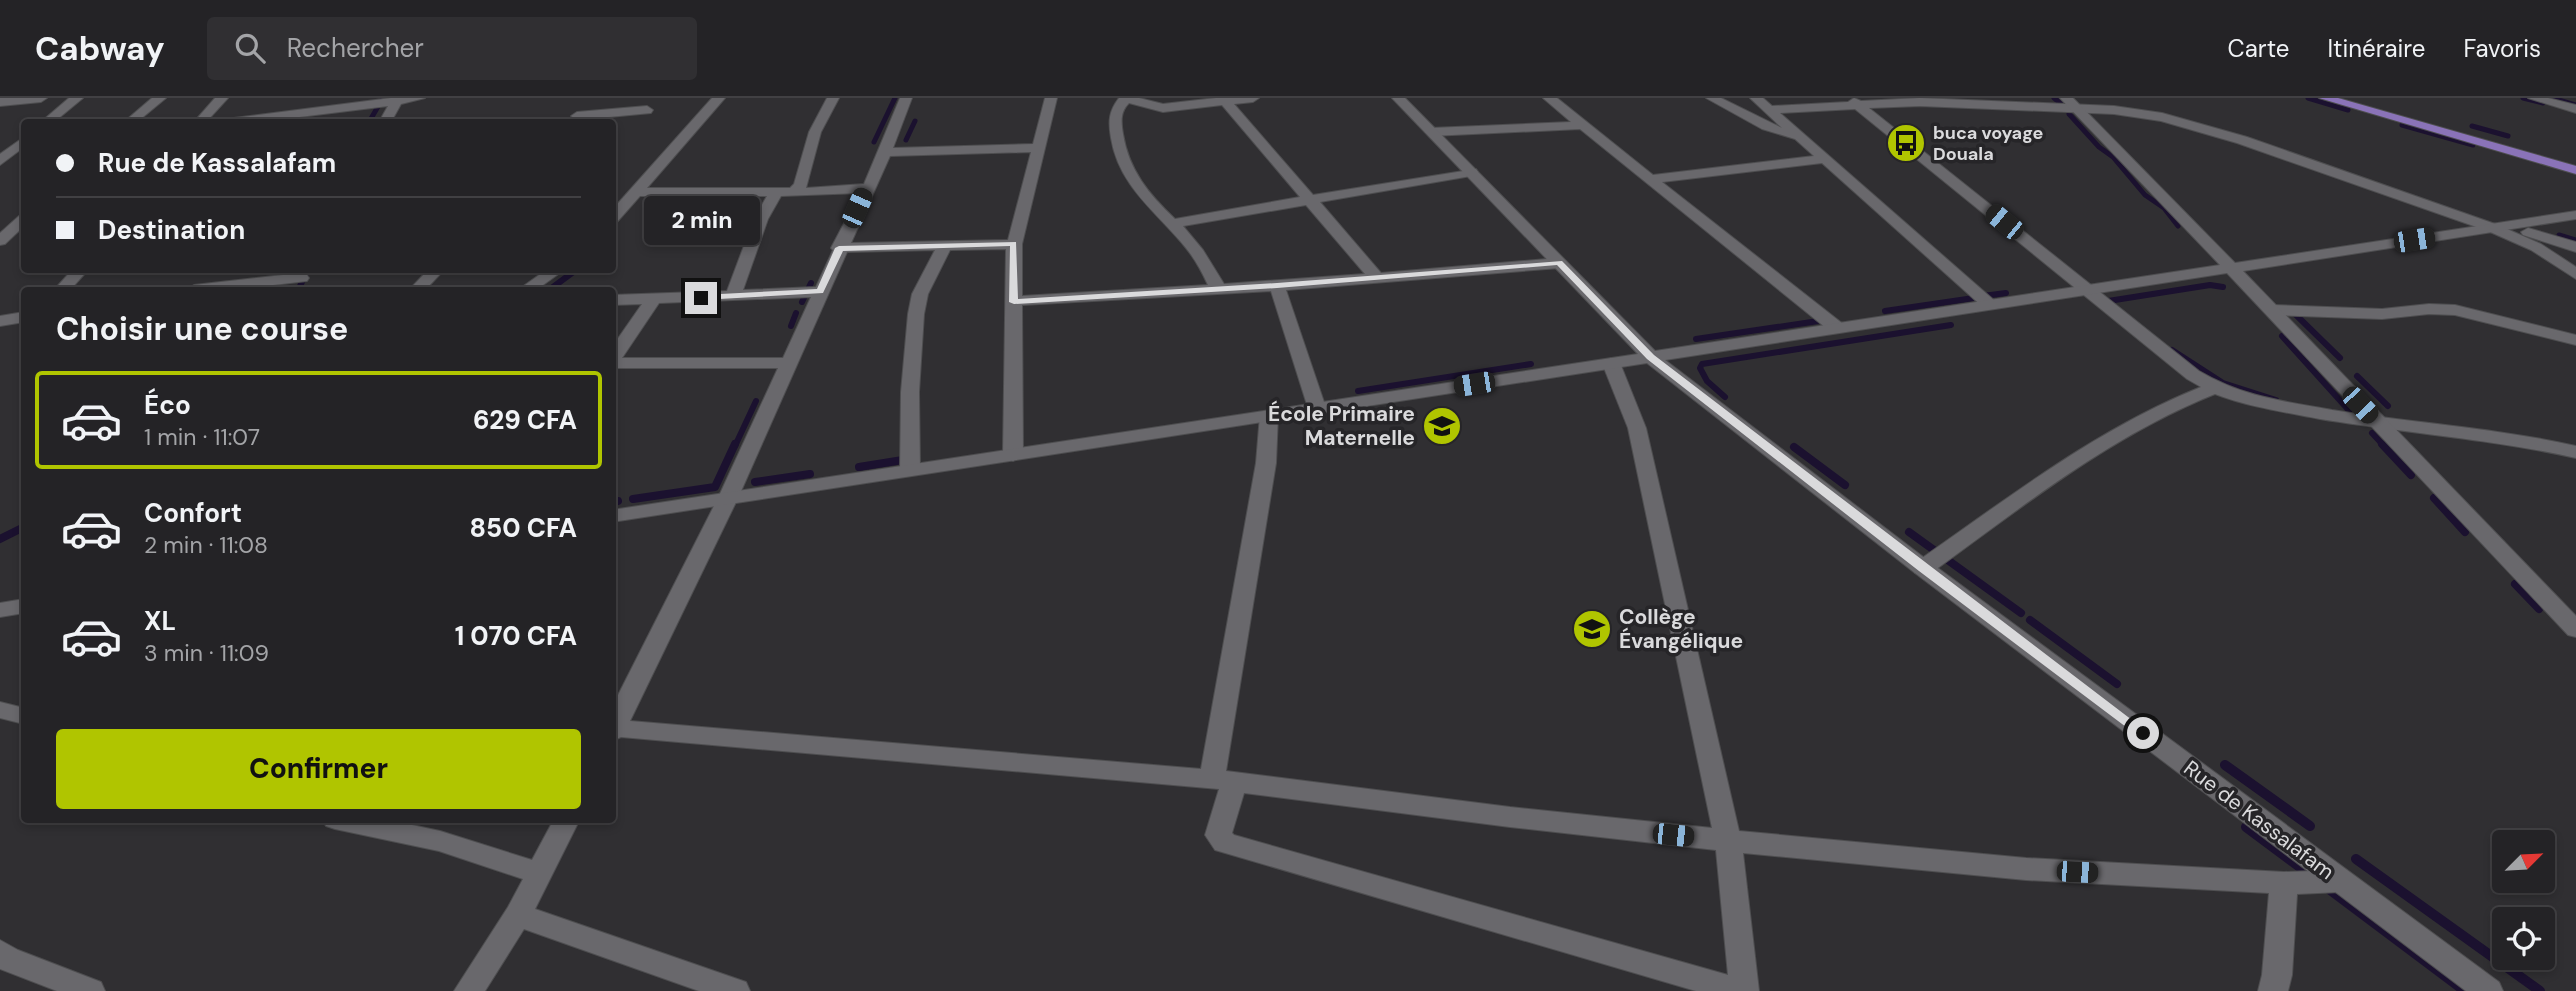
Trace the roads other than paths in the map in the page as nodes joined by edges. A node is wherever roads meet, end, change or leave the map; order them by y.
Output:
1 (41, 98) edge
2 (77, 98) edge
3 (160, 98) edge
4 (222, 98) edge
5 (419, 98) edge
6 (579, 98) edge
7 (703, 98) edge
8 (719, 98) edge
9 (833, 98) edge
10 (906, 98) edge
11 (1051, 98) edge
12 (1126, 98) edge
13 (1253, 98) edge
14 (1398, 98) edge
15 (1549, 98) edge
16 (1712, 98) edge
17 (1756, 98) edge
18 (2325, 98) edge
19 (2351, 98) edge
20 (2534, 98) edge
21 (398, 99) edge
22 (4, 100) edge
23 (1223, 100) edge
24 (1911, 100) edge
25 (1853, 101) edge
26 (1159, 103) edge
27 (2070, 103) edge
28 (2576, 109) edge
29 (647, 110) dead end
30 (1769, 110) junction
31 (51, 119) edge
32 (134, 119) edge
33 (203, 119) edge
34 (255, 119) edge
35 (387, 119) edge
36 (573, 119) edge
37 (580, 119) edge
38 (1582, 125) junction
39 (1431, 132) junction
40 (1803, 140) junction
41 (21, 144) edge
42 (1038, 148) junction
43 (885, 152) junction
44 (1825, 159) junction
45 (0, 161) edge
46 (2576, 161) edge
47 (2576, 170) edge
48 (1471, 172) junction
49 (1650, 179) junction
50 (866, 188) junction
51 (777, 191) junction
52 (636, 192) junction
53 (794, 192) junction
54 (616, 200) edge
55 (1309, 200) junction
56 (616, 214) edge
57 (2576, 215) edge
58 (21, 222) edge
59 (1171, 224) junction
60 (2501, 227) junction
61 (0, 242) edge
62 (1014, 244) junction
63 (945, 246) junction
64 (2576, 247) edge
65 (839, 248) junction
66 (1559, 263) junction
67 (2231, 268) junction
68 (77, 273) edge
69 (433, 273) edge
70 (552, 273) edge
71 (570, 273) edge
72 (2576, 274) edge
73 (1376, 278) junction
74 (300, 279) edge
75 (1277, 286) junction
76 (65, 287) edge
77 (223, 287) edge
78 (420, 287) edge
79 (530, 287) edge
80 (554, 287) edge
81 (1219, 289) junction
82 (2088, 290) junction
83 (820, 292) junction
84 (733, 296) junction
85 (616, 300) edge
86 (653, 300) junction
87 (1014, 302) junction
88 (1990, 305) junction
89 (2272, 310) junction
90 (21, 318) edge
91 (0, 321) edge
92 (1837, 328) junction
93 (2576, 340) edge
94 (616, 355) edge
95 (1651, 357) junction
96 (616, 361) edge
97 (789, 363) junction
98 (1611, 363) junction
99 (2215, 388) junction
100 (1317, 408) junction
101 (1269, 415) junction
102 (2378, 424) junction
103 (2576, 452) edge
104 (1013, 455) junction
105 (911, 470) junction
106 (728, 498) junction
107 (616, 515) edge
108 (1923, 568) junction
109 (21, 606) edge
110 (0, 610) edge
111 (2576, 630) edge
112 (0, 710) edge
113 (21, 715) edge
114 (616, 724) edge
115 (616, 730) edge
116 (1223, 780) junction
117 (354, 823) edge
118 (565, 823) edge
119 (1728, 841) junction
120 (538, 873) junction
121 (2340, 881) junction
122 (2284, 883) junction
123 (518, 915) junction
124 (0, 952) edge
125 (90, 991) edge
126 (469, 991) edge
127 (735, 991) edge
128 (1742, 991) edge
129 (2273, 991) edge
130 (2488, 991) edge

1 - 22 street
2 - 31 street
3 - 32 street
4 - 33 street
5 - 21 street
6 - 36 street
7 - 54 street
8 - 52 street
9 - 53 street
10 - 43 street
11 - 42 street
12 - 26 street
12 - 59 street
13 - 23 street
14 - 39 street, Rue de Kassalafam
15 - 38 street
16 - 40 street
17 - 30 street
18 - 47 main road
19 - 46 main road
20 - 28 street
21 - 34 street
21 - 35 street
23 - 26 street
23 - 55 street
24 - 25 street
24 - 27 street
25 - 30 street
25 - 82 street
27 - 60 street
27 - 67 street
29 - 37 street
30 - 40 street
38 - 39 street
38 - 49 street
39 - 48 street, Rue de Kassalafam
40 - 44 street
41 - 45 street
42 - 43 street
42 - 62 street
43 - 50 street
44 - 49 street
44 - 88 street
48 - 55 street
48 - 66 street, Rue de Kassalafam
49 - 92 street
50 - 53 street
50 - 65 street
51 - 52 street
51 - 53 street
51 - 84 street
52 - 56 street
55 - 59 street
55 - 73 street
57 - 60 street
58 - 61 street
59 - 81 street
60 - 64 street
60 - 67 street
60 - 72 street
62 - 63 street
62 - 87 street
63 - 65 street
63 - 105 street
65 - 83 street
66 - 73 street
66 - 95 street, Rue de Kassalafam
67 - 82 street
67 - 89 street
68 - 76 street
69 - 78 street
70 - 79 street
71 - 80 street
73 - 75 street
74 - 77 street
75 - 81 street
75 - 100 street
81 - 87 street
82 - 88 street
82 - 99 street
83 - 84 street
83 - 97 street
84 - 86 street
85 - 86 street
86 - 94 street
87 - 104 street
88 - 92 street
89 - 93 street
89 - 102 street
90 - 91 street
92 - 95 street
95 - 98 street
95 - 108 street, Rue de Kassalafam
96 - 97 street
97 - 106 street
98 - 100 street
98 - 119 street
99 - 102 street
99 - 108 street
100 - 101 street
101 - 104 street
101 - 116 street
102 - 103 street
102 - 111 street
104 - 105 street
105 - 106 street
106 - 107 street
106 - 114 street
108 - 121 street, Rue de Kassalafam
109 - 110 street
112 - 113 street
115 - 116 street
116 - 119 street
116 - 128 street
117 - 120 street
118 - 120 street
119 - 122 street
119 - 128 street
120 - 123 street
121 - 122 street
121 - 130 street, Rue de Kassalafam
122 - 129 street
123 - 126 street
123 - 127 street
124 - 125 street

